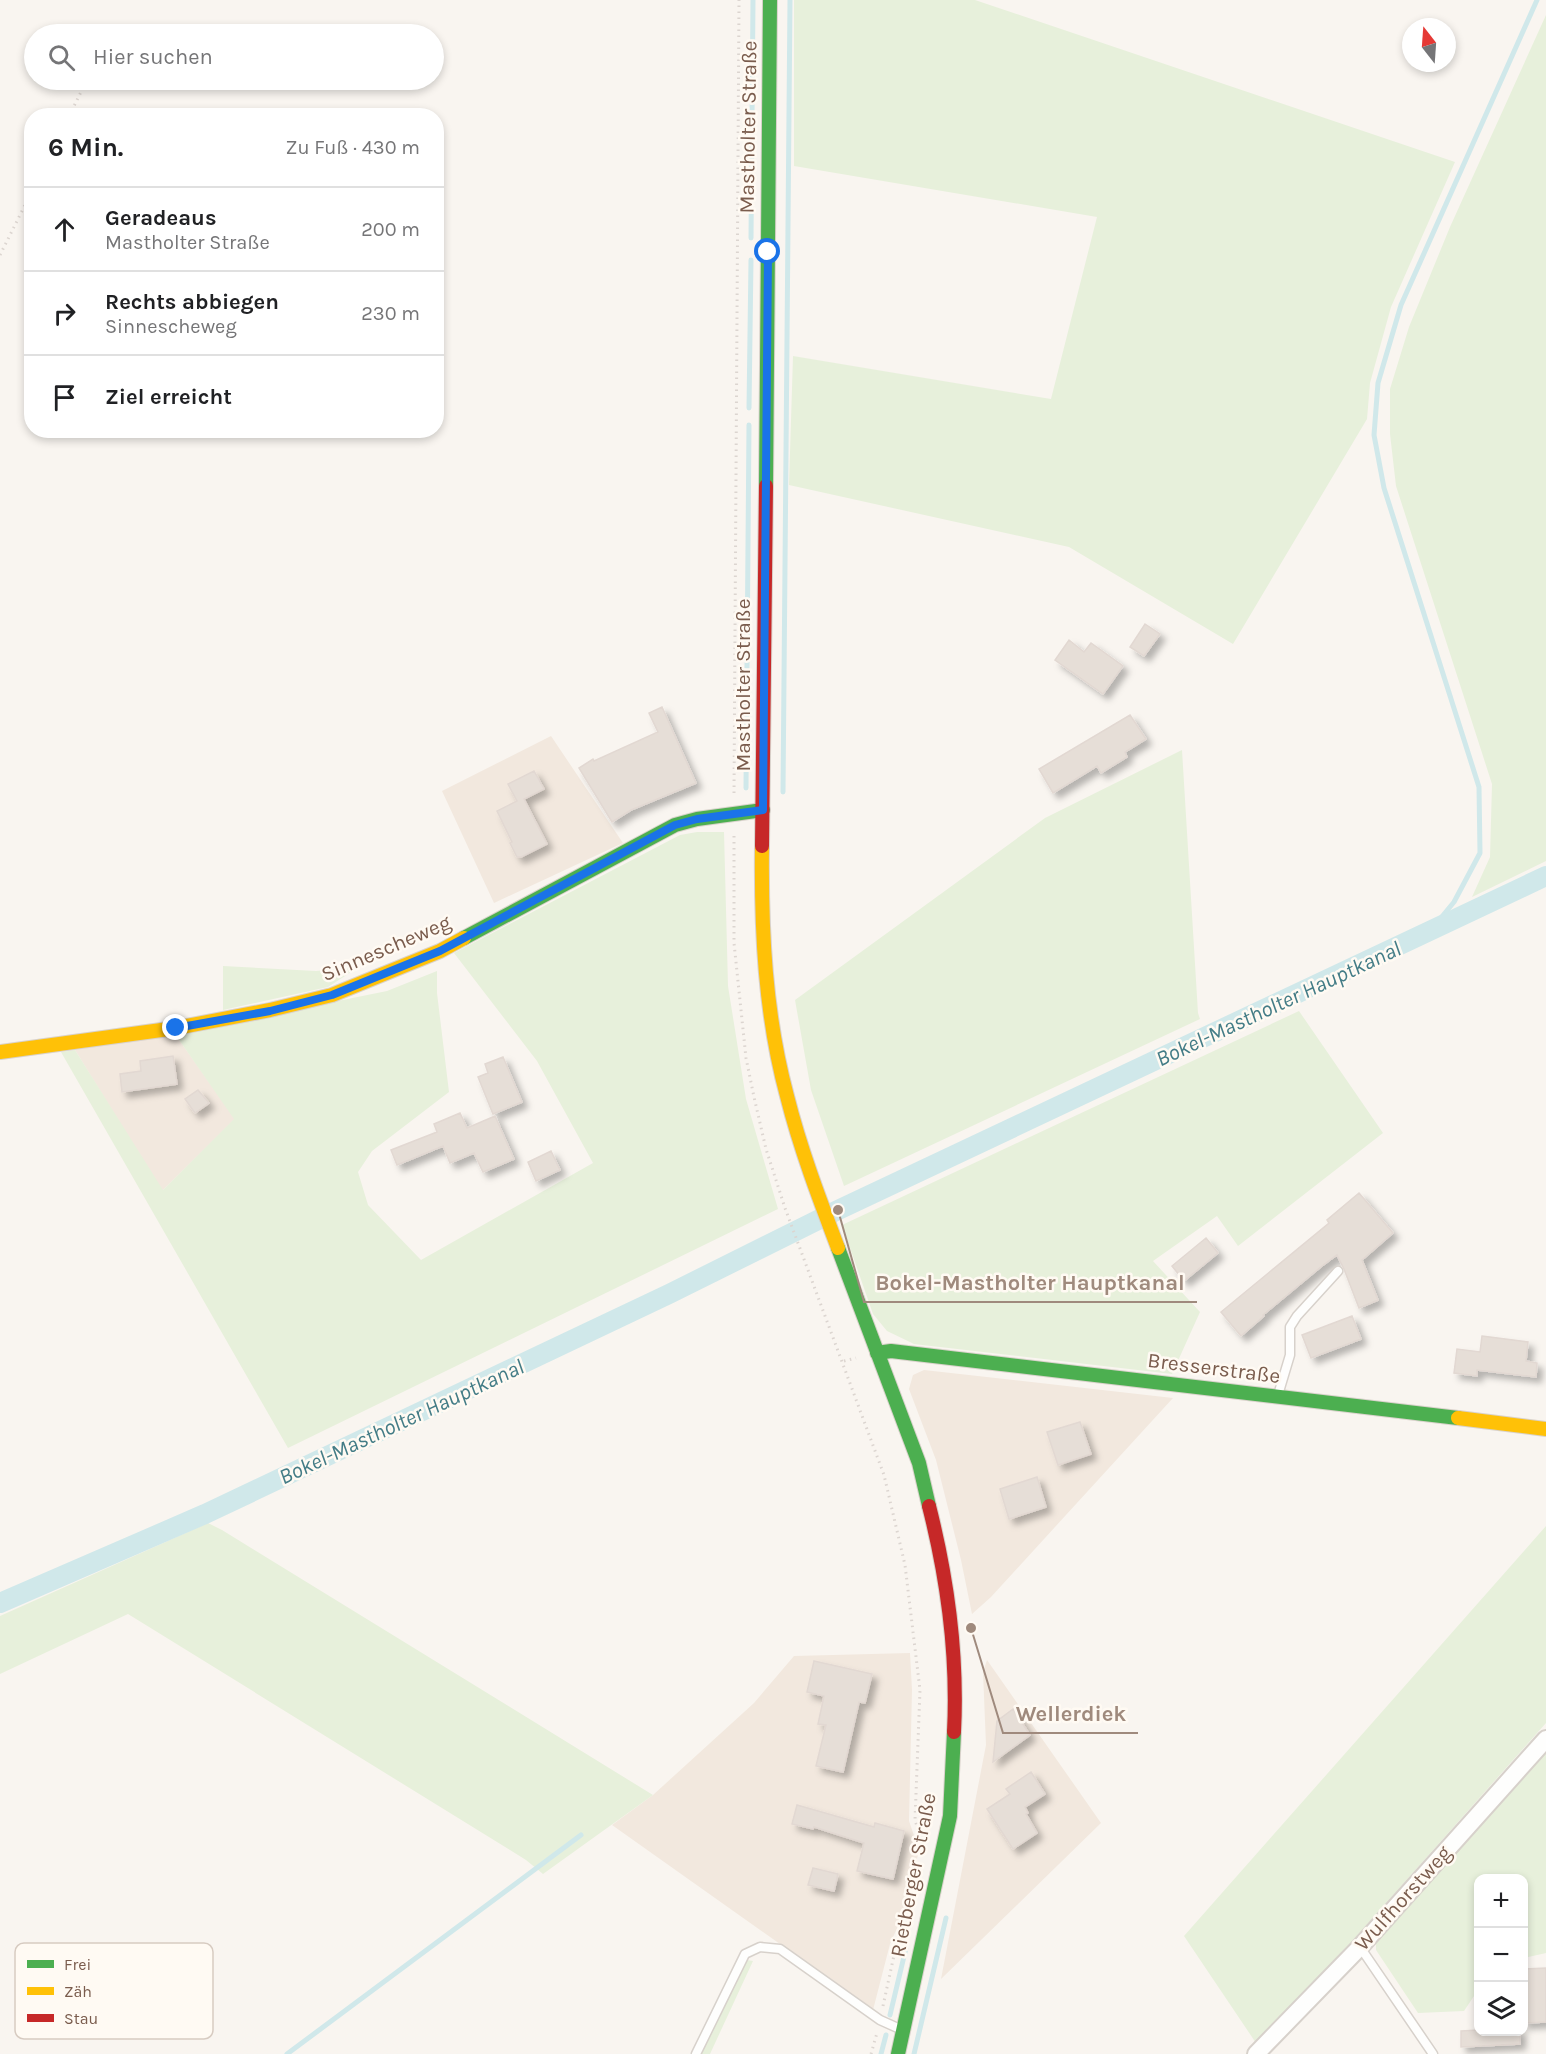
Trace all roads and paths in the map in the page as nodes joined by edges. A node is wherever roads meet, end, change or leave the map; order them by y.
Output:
1 (739, 0) edge
2 (770, 0) edge
3 (82, 90) edge
4 (73, 108) edge
5 (24, 207) edge
6 (0, 255) edge
7 (763, 810) junction
8 (735, 814) junction
9 (0, 1052) edge
10 (1338, 1271) dead end
11 (877, 1353) junction
12 (1278, 1397) junction
13 (1546, 1429) edge
14 (1546, 1739) edge
15 (924, 1850) dead end
16 (904, 1929) dead end
17 (1360, 1947) junction
18 (880, 2020) junction
19 (903, 2030) junction
20 (696, 2054) edge
21 (872, 2054) edge
22 (898, 2054) edge
23 (1256, 2054) edge
24 (1433, 2054) edge

1 - 8 path
2 - 7 main road, Mastholter Straße
3 - 4 path
5 - 6 path
7 - 8 main road, Sinnescheweg
7 - 11 main road, Mastholter Straße
8 - 9 main road, Sinnescheweg
8 - 15 path
10 - 12 lane
11 - 12 main road, Bresserstraße
11 - 19 main road, Rietberger Straße
12 - 13 main road, Bresserstraße
14 - 17 street, Wulfhorstweg
16 - 18 path
17 - 23 street, Wulfhorstweg
17 - 24 lane
18 - 19 lane
18 - 20 lane
18 - 21 path
19 - 22 main road, Rietberger Straße

